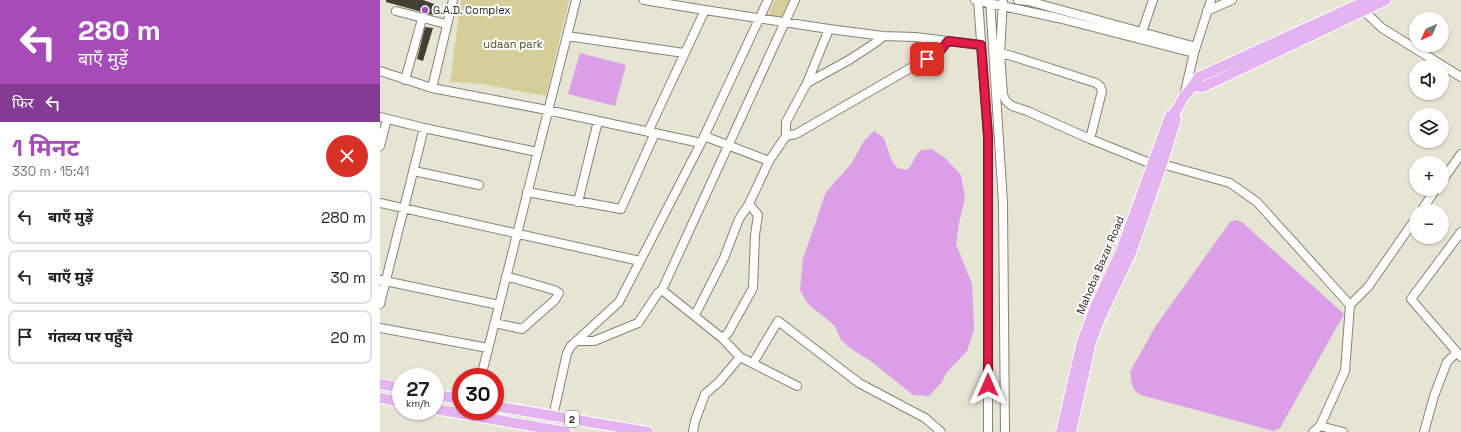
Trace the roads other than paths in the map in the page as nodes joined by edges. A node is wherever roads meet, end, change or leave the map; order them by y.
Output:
1 (453, 0) edge
2 (576, 0) edge
3 (644, 0) edge
4 (768, 0) edge
5 (795, 0) edge
6 (977, 0) edge
7 (1018, 0) edge
8 (1153, 0) edge
9 (1211, 0) edge
10 (1232, 0) edge
11 (1368, 0) edge
12 (1386, 0) edge
13 (990, 2) edge
14 (1003, 3) edge
15 (1047, 3) edge
16 (705, 10) junction
17 (1363, 10) junction
18 (396, 11) dead end
19 (1207, 11) junction
20 (759, 18) junction
21 (422, 19) junction
22 (785, 22) junction
23 (446, 24) junction
24 (829, 29) junction
25 (1142, 32) junction
26 (567, 36) junction
27 (883, 36) junction
28 (948, 41) junction
29 (981, 45) junction
30 (1195, 50) junction
31 (684, 53) junction
32 (1000, 53) junction
33 (380, 72) edge
34 (1461, 77) edge
35 (405, 80) junction
36 (807, 83) junction
37 (1195, 86) junction
38 (432, 88) junction
39 (1184, 98) junction
40 (547, 110) junction
41 (384, 118) edge
42 (598, 121) junction
43 (424, 128) junction
44 (652, 132) junction
45 (786, 136) junction
46 (1090, 139) junction
47 (702, 140) junction
48 (380, 146) edge
49 (728, 146) junction
50 (537, 152) junction
51 (1461, 154) edge
52 (769, 162) junction
53 (1157, 164) junction
54 (414, 171) junction
55 (1449, 171) edge
56 (480, 185) dead end
57 (527, 192) junction
58 (578, 202) junction
59 (380, 203) edge
60 (749, 204) junction
61 (404, 209) junction
62 (1409, 228) edge
63 (1461, 232) edge
64 (516, 234) junction
65 (640, 261) junction
66 (506, 276) junction
67 (383, 281) edge
68 (662, 290) junction
69 (1103, 300) junction
70 (380, 304) edge
71 (499, 305) junction
72 (1350, 305) junction
73 (694, 315) junction
74 (495, 323) junction
75 (380, 328) edge
76 (722, 338) junction
77 (576, 341) junction
78 (488, 348) junction
79 (1459, 355) edge
80 (740, 357) junction
81 (753, 363) junction
82 (483, 368) edge
83 (380, 384) edge
84 (392, 386) edge
85 (797, 386) dead end
86 (380, 398) edge
87 (392, 400) edge
88 (504, 408) edge
89 (444, 410) edge
90 (553, 416) junction
91 (1320, 426) junction
92 (566, 432) edge
93 (648, 432) edge
94 (693, 432) edge
95 (941, 432) edge
96 (988, 432) edge
97 (1005, 432) edge
98 (1061, 432) edge
99 (1071, 432) edge
100 (1313, 432) edge
101 (1343, 432) edge
102 (1424, 432) edge

1 - 23 street
2 - 26 street
3 - 16 street
4 - 20 street
5 - 22 street
6 - 13 street
6 - 29 street
7 - 15 street
8 - 25 street
9 - 19 street, Mahoba Bazar Road
10 - 19 street
11 - 37 main road
12 - 17 main road
13 - 14 street
13 - 97 street
14 - 30 street
14 - 32 street
15 - 25 street
16 - 20 street
16 - 31 street
17 - 34 street
17 - 37 main road
18 - 21 street
19 - 30 street, Mahoba Bazar Road
20 - 22 street
20 - 47 street
21 - 23 street
21 - 35 street
22 - 24 street
22 - 49 street
23 - 38 street
24 - 27 street
24 - 36 street
25 - 30 street
26 - 31 street
26 - 40 street
27 - 28 street
27 - 36 street
28 - 29 street
28 - 45 street
29 - 96 street
30 - 39 street, Mahoba Bazar Road
31 - 44 street
32 - 46 street
32 - 46 street
33 - 35 street
35 - 38 street
36 - 45 street
37 - 39 main road
38 - 40 street
39 - 53 main road, Mahoba Bazar Road
40 - 42 street
40 - 50 street
41 - 43 street
41 - 48 street
42 - 44 street
42 - 58 street
43 - 50 street
43 - 54 street
44 - 47 street
44 - 58 street
45 - 52 street
46 - 53 street
47 - 49 street
47 - 65 street
49 - 52 street
49 - 68 street
50 - 57 street
51 - 55 street
52 - 60 street
53 - 69 main road, Mahoba Bazar Road
53 - 72 street
54 - 56 street
54 - 61 street
57 - 58 street
57 - 64 street
59 - 61 street
60 - 73 street
60 - 76 street
61 - 64 street
61 - 67 street
62 - 72 street
63 - 79 street
64 - 65 street
64 - 66 street
65 - 77 street
66 - 71 street
66 - 74 street
67 - 70 street
67 - 71 street
68 - 73 street
68 - 77 street
69 - 98 main road, Mahoba Bazar Road
69 - 99 main road, Mahoba Bazar Road
71 - 74 street
72 - 91 street
73 - 76 street
74 - 78 street
75 - 78 street
76 - 80 street
77 - 90 street
78 - 82 street
79 - 102 street
80 - 81 street
80 - 94 street
81 - 85 street
81 - 95 street
83 - 84 main road
86 - 87 main road
88 - 90 main road, 2
89 - 92 main road, 2
90 - 93 main road, 2
91 - 100 street
91 - 101 street

